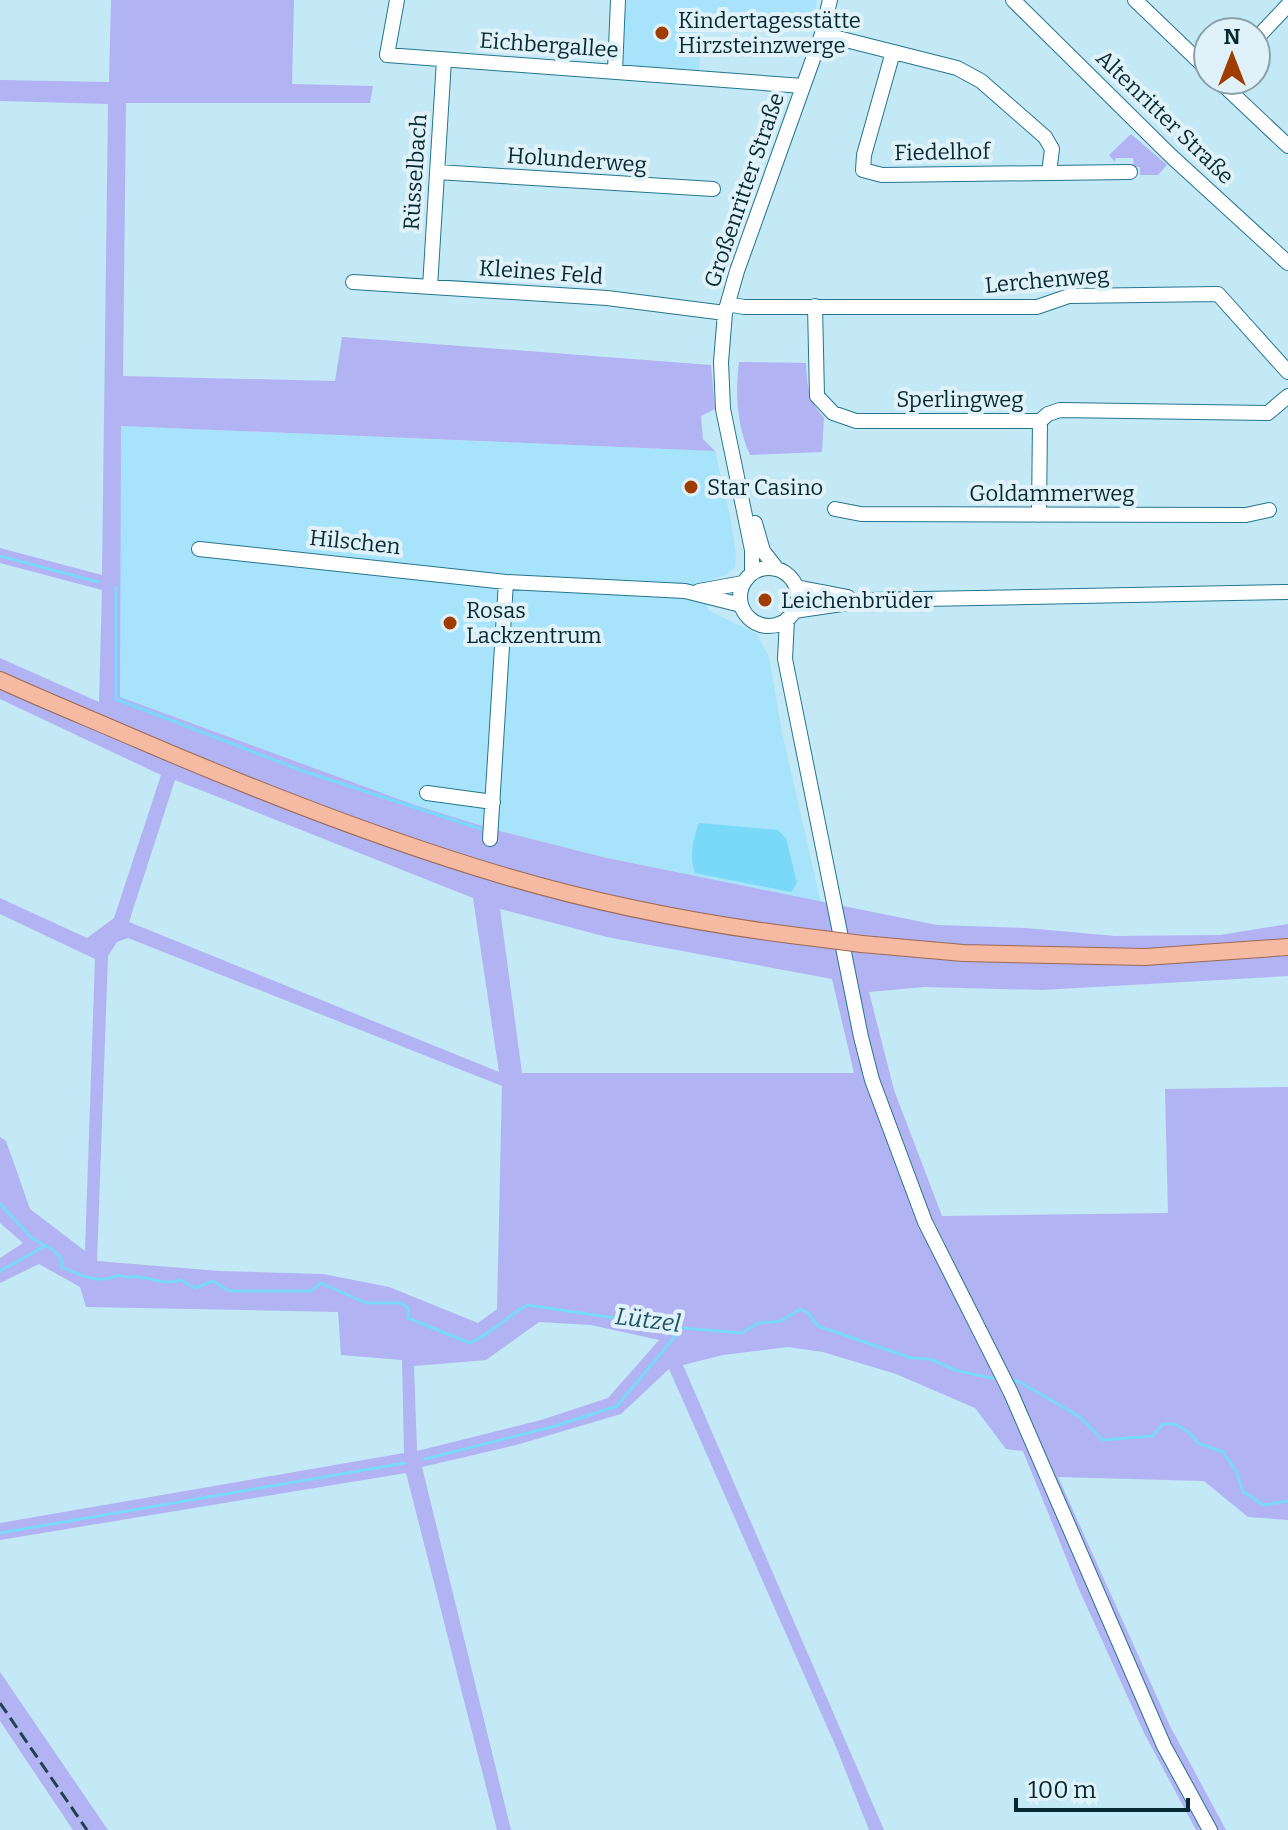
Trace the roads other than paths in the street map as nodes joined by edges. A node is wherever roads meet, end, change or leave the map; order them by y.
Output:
1 (397, 0) edge
2 (618, 0) edge
3 (830, 0) edge
4 (1013, 0) edge
5 (1135, 0) edge
6 (1288, 5) edge
7 (1272, 22) edge
8 (822, 34) junction
9 (893, 52) junction
10 (1192, 55) edge
11 (444, 60) junction
12 (615, 71) junction
13 (803, 86) junction
14 (1236, 96) edge
15 (1288, 146) edge
16 (437, 172) junction
17 (1130, 172) dead end
18 (1049, 173) junction
19 (713, 189) dead end
20 (1288, 263) edge
21 (353, 282) dead end
22 (430, 287) junction
23 (815, 306) junction
24 (727, 309) junction
25 (1288, 372) edge
26 (1288, 396) edge
27 (1040, 421) junction
28 (731, 447) junction
29 (835, 509) dead end
30 (1269, 510) dead end
31 (1039, 515) junction
32 (199, 549) dead end
33 (777, 569) junction
34 (748, 578) junction
35 (506, 582) junction
36 (796, 587) junction
37 (695, 592) junction
38 (1288, 592) edge
39 (869, 600) junction
40 (741, 605) junction
41 (791, 615) junction
42 (765, 626) junction
43 (785, 659) junction
44 (0, 680) edge
45 (427, 793) dead end
46 (493, 802) junction
47 (490, 839) dead end
48 (1288, 947) edge
49 (1210, 1830) edge

1 - 11 street, Eichbergallee
2 - 12 street
3 - 8 street, Großenritter Straße
4 - 20 street, Altenritter Straße
5 - 10 street
6 - 7 street
8 - 9 street
8 - 13 street, Großenritter Straße
9 - 18 street
9 - 18 street, Fiedelhof
11 - 12 street, Eichbergallee
11 - 16 street, Rüsselbach
12 - 13 street, Eichbergallee
13 - 24 street, Großenritter Straße
14 - 15 street
16 - 19 street, Holunderweg
16 - 22 street, Rüsselbach
17 - 18 street, Fiedelhof
21 - 22 street, Kleines Feld
22 - 24 street, Kleines Feld
23 - 24 street, Lerchenweg
23 - 25 street, Lerchenweg
23 - 27 street, Sperlingweg
24 - 28 street, Großenritter Straße
26 - 27 street, Sperlingweg
27 - 31 street
28 - 33 street, Großenritter Straße
28 - 34 street, Großenritter Straße
29 - 31 street, Goldammerweg
30 - 31 street, Goldammerweg
32 - 35 street, Hilschen
33 - 34 street
33 - 36 street
34 - 37 street, Hilschen
34 - 40 street
35 - 37 street, Hilschen
35 - 46 street
36 - 39 street
36 - 41 street
37 - 40 street, Hilschen
38 - 39 street
39 - 41 street
40 - 42 street
41 - 42 street
41 - 43 street
42 - 43 street
43 - 49 street
44 - 48 main road, bridge
45 - 46 street
46 - 47 street

